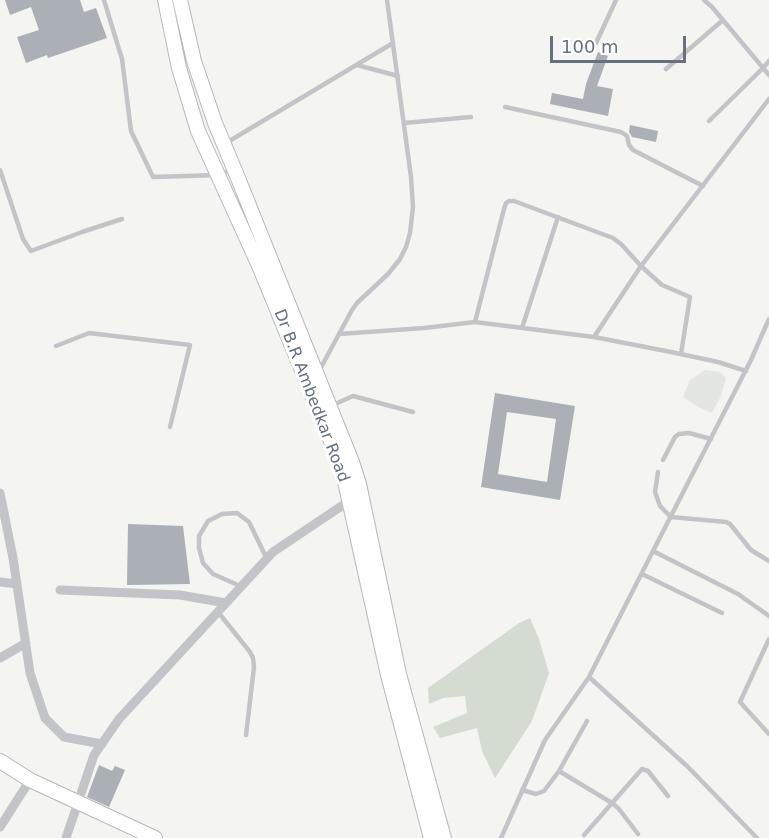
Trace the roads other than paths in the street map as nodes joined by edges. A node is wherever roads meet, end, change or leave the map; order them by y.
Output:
1 (104, 0) edge
2 (165, 0) edge
3 (180, 0) edge
4 (387, 0) edge
5 (616, 0) edge
6 (704, 0) edge
7 (723, 20) junction
8 (596, 43) dead end
9 (393, 44) junction
10 (769, 61) edge
11 (357, 64) junction
12 (763, 68) junction
13 (666, 69) dead end
14 (769, 75) edge
15 (398, 76) junction
16 (769, 99) edge
17 (505, 107) dead end
18 (471, 117) dead end
19 (709, 121) dead end
20 (404, 123) junction
21 (223, 144) junction
22 (234, 169) junction
23 (0, 170) edge
24 (218, 175) junction
25 (702, 186) junction
26 (558, 218) junction
27 (122, 219) dead end
28 (641, 266) junction
29 (769, 319) edge
30 (475, 322) junction
31 (522, 328) junction
32 (339, 334) junction
33 (594, 338) junction
34 (56, 346) dead end
35 (681, 354) junction
36 (746, 371) junction
37 (312, 378) junction
38 (330, 407) junction
39 (413, 412) dead end
40 (170, 427) dead end
41 (711, 439) junction
42 (663, 460) dead end
43 (658, 472) dead end
44 (0, 493) edge
45 (355, 497) junction
46 (670, 517) junction
47 (653, 551) junction
48 (267, 559) junction
49 (769, 561) edge
50 (642, 573) junction
51 (0, 582) edge
52 (17, 584) junction
53 (241, 587) junction
54 (60, 590) dead end
55 (226, 603) junction
56 (219, 612) junction
57 (722, 613) dead end
58 (769, 616) edge
59 (769, 639) edge
60 (26, 644) junction
61 (389, 654) junction
62 (0, 658) edge
63 (589, 677) junction
64 (588, 721) dead end
65 (769, 734) edge
66 (246, 735) dead end
67 (102, 744) junction
68 (0, 761) edge
69 (559, 771) junction
70 (30, 780) junction
71 (522, 790) junction
72 (668, 796) dead end
73 (78, 803) junction
74 (612, 803) junction
75 (0, 827) edge
76 (638, 834) dead end
77 (584, 835) dead end
78 (66, 838) edge
79 (155, 838) edge
80 (431, 838) edge
81 (444, 838) edge
82 (501, 838) edge
83 (757, 838) edge

1 - 24 lane
2 - 24 street, Dr B.R Ambedkar Road
3 - 21 street, Dr B.R Ambedkar Road
4 - 9 lane
5 - 8 lane
6 - 7 lane
7 - 12 lane
7 - 13 lane
9 - 11 lane
9 - 15 lane
10 - 12 lane
11 - 15 lane
11 - 21 lane
12 - 14 lane
12 - 19 lane
15 - 20 lane
16 - 25 lane
17 - 25 lane
18 - 20 lane
20 - 32 lane
21 - 22 street, Dr B.R Ambedkar Road
22 - 24 lane
22 - 37 street, Dr B.R Ambedkar Road
23 - 27 lane
24 - 37 street, Dr B.R Ambedkar Road
25 - 28 lane
26 - 28 lane
26 - 30 lane
26 - 31 lane
28 - 33 lane
28 - 35 lane
29 - 36 lane
30 - 31 lane
30 - 32 lane
31 - 33 lane
32 - 37 lane
33 - 35 lane
34 - 40 lane
35 - 36 lane
36 - 41 lane
37 - 38 street, Dr B.R Ambedkar Road
37 - 45 street, Dr B.R Ambedkar Road
38 - 39 lane
38 - 45 street, Dr B.R Ambedkar Road
41 - 42 lane
41 - 46 lane
43 - 46 lane
44 - 52 street
45 - 48 street
45 - 61 street, Dr B.R Ambedkar Road
46 - 47 lane
46 - 49 lane
47 - 50 lane
47 - 58 lane
48 - 53 street
48 - 53 lane
50 - 57 lane
50 - 63 lane
51 - 52 street
52 - 60 street
53 - 55 street
54 - 55 street
55 - 56 street
56 - 66 lane
56 - 67 street
59 - 65 lane
60 - 62 street
60 - 67 street
61 - 80 street, Dr B.R Ambedkar Road
61 - 81 street, Dr B.R Ambedkar Road
63 - 71 lane
63 - 83 lane
64 - 69 lane
67 - 73 street
68 - 70 street
69 - 71 lane
69 - 74 lane
70 - 73 street
70 - 75 street
71 - 82 lane
72 - 74 lane
73 - 78 street
73 - 79 street
74 - 76 lane
74 - 77 lane

